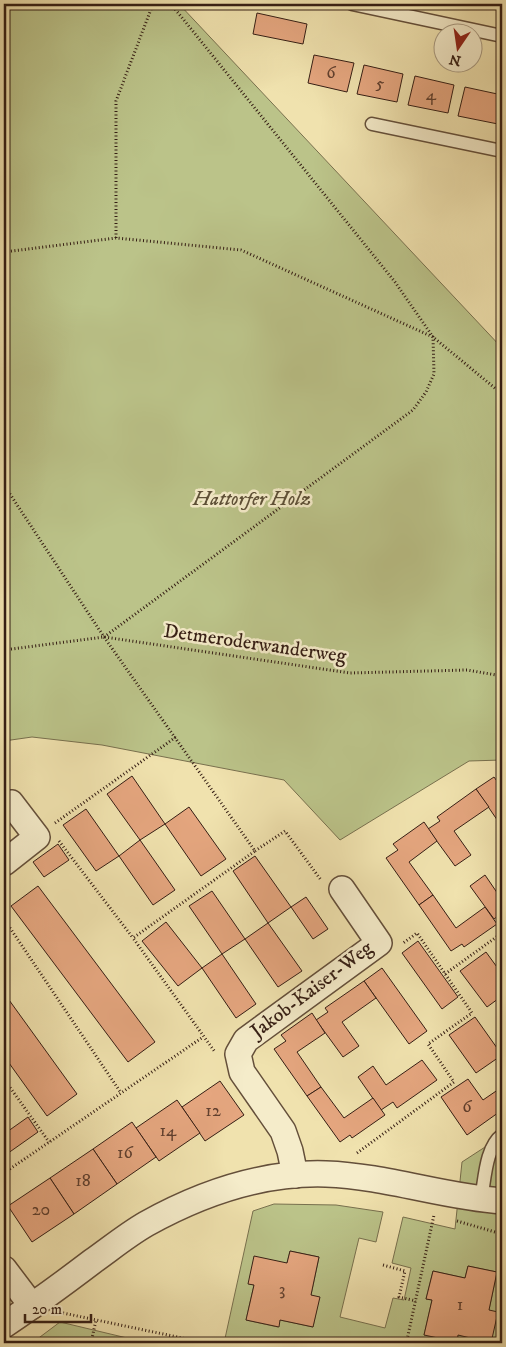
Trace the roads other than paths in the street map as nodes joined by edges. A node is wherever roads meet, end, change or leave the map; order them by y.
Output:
1 (352, 4) edge
2 (502, 36) edge
3 (372, 124) dead end
4 (502, 151) edge
5 (11, 803) dead end
6 (4, 863) edge
7 (342, 889) road end
8 (502, 1135) edge
9 (295, 1175) junction
10 (495, 1203) edge
11 (4, 1269) edge
12 (32, 1306) junction
13 (4, 1325) edge

1 - 2 lane
3 - 4 lane
5 - 6 street
7 - 9 street, Jakob-Kaiser-Weg
8 - 10 lane
9 - 10 street
9 - 12 street
11 - 12 street
12 - 13 street

